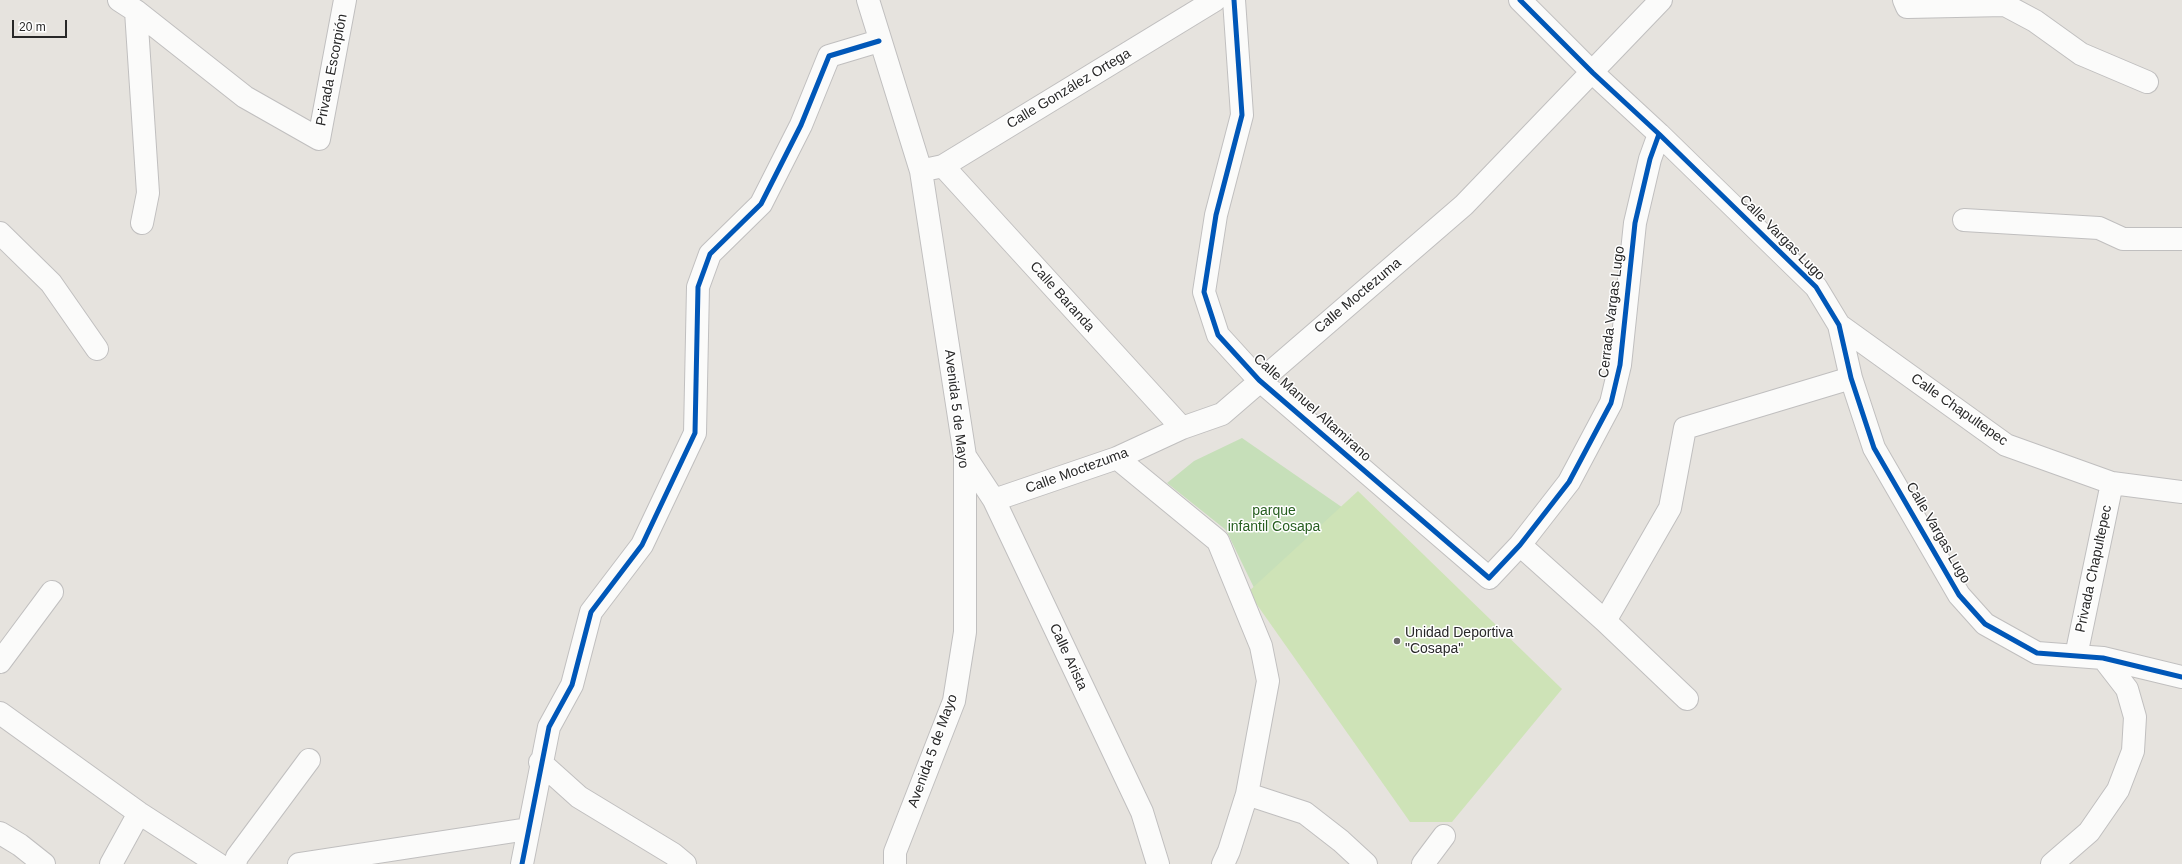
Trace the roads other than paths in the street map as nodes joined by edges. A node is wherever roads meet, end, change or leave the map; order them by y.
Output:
1 (345, 0) edge
2 (868, 0) edge
3 (1215, 0) edge
4 (1234, 0) edge
5 (1520, 0) edge
6 (1661, 0) edge
7 (1904, 0) edge
8 (127, 4) edge
9 (879, 41) junction
10 (1593, 73) junction
11 (2147, 82) dead end
12 (1659, 134) junction
13 (943, 166) junction
14 (921, 171) junction
15 (1964, 220) dead end
16 (142, 222) dead end
17 (1, 235) edge
18 (2182, 239) edge
19 (1839, 325) junction
20 (97, 348) dead end
21 (1851, 378) junction
22 (1259, 380) junction
23 (1182, 428) junction
24 (965, 456) junction
25 (1117, 458) junction
26 (2112, 482) junction
27 (2182, 492) edge
28 (994, 500) junction
29 (1520, 546) junction
30 (1489, 578) joint
31 (52, 592) dead end
32 (1605, 621) junction
33 (2076, 656) junction
34 (2103, 658) junction
35 (0, 662) edge
36 (2182, 677) edge
37 (1687, 699) dead end
38 (0, 713) edge
39 (309, 760) dead end
40 (540, 762) junction
41 (1247, 794) junction
42 (139, 813) junction
43 (528, 829) junction
44 (0, 833) edge
45 (1444, 836) dead end
46 (311, 863) edge
47 (44, 864) edge
48 (111, 864) edge
49 (220, 864) edge
50 (522, 864) edge
51 (685, 864) edge
52 (895, 864) edge
53 (1158, 864) edge
54 (1223, 864) edge
55 (1366, 864) edge
56 (1423, 864) edge
57 (2052, 864) edge

1 - 8 street, Privada Escorpión
2 - 9 street, Avenida 5 de Mayo
3 - 13 street, Calle González Ortega
4 - 22 street, Calle Manuel Altamirano
5 - 10 street, Calle Vargas Lugo
6 - 10 street, Calle Moctezuma
7 - 11 street
8 - 16 street
9 - 14 street, Avenida 5 de Mayo
9 - 40 street
10 - 12 street, Calle Vargas Lugo
10 - 22 street, Calle Moctezuma
12 - 19 street, Calle Vargas Lugo
12 - 29 street, Cerrada Vargas Lugo
13 - 14 street, Calle González Ortega
13 - 23 street, Calle Baranda
14 - 24 street, Avenida 5 de Mayo
15 - 18 street
17 - 20 street
19 - 21 street, Calle Vargas Lugo
19 - 26 street, Calle Chapultepec
21 - 32 street
21 - 33 street, Calle Vargas Lugo
22 - 23 street, Calle Moctezuma
22 - 30 street, Calle Manuel Altamirano
23 - 25 street, Calle Moctezuma
24 - 28 street, Calle Arista
24 - 52 street, Avenida 5 de Mayo
25 - 28 street, Calle Moctezuma
25 - 41 street
26 - 27 street, Calle Chapultepec
26 - 33 street, Privada Chapultepec
28 - 53 street, Calle Arista
29 - 30 street, Cerrada Vargas Lugo
29 - 32 street
31 - 35 street
32 - 37 street
33 - 34 street
34 - 36 street
34 - 57 street
38 - 42 street
39 - 49 street
40 - 43 street
40 - 51 street
41 - 54 street
41 - 55 street
42 - 48 street
42 - 49 street
43 - 46 street
43 - 50 street
44 - 47 street
45 - 56 street

